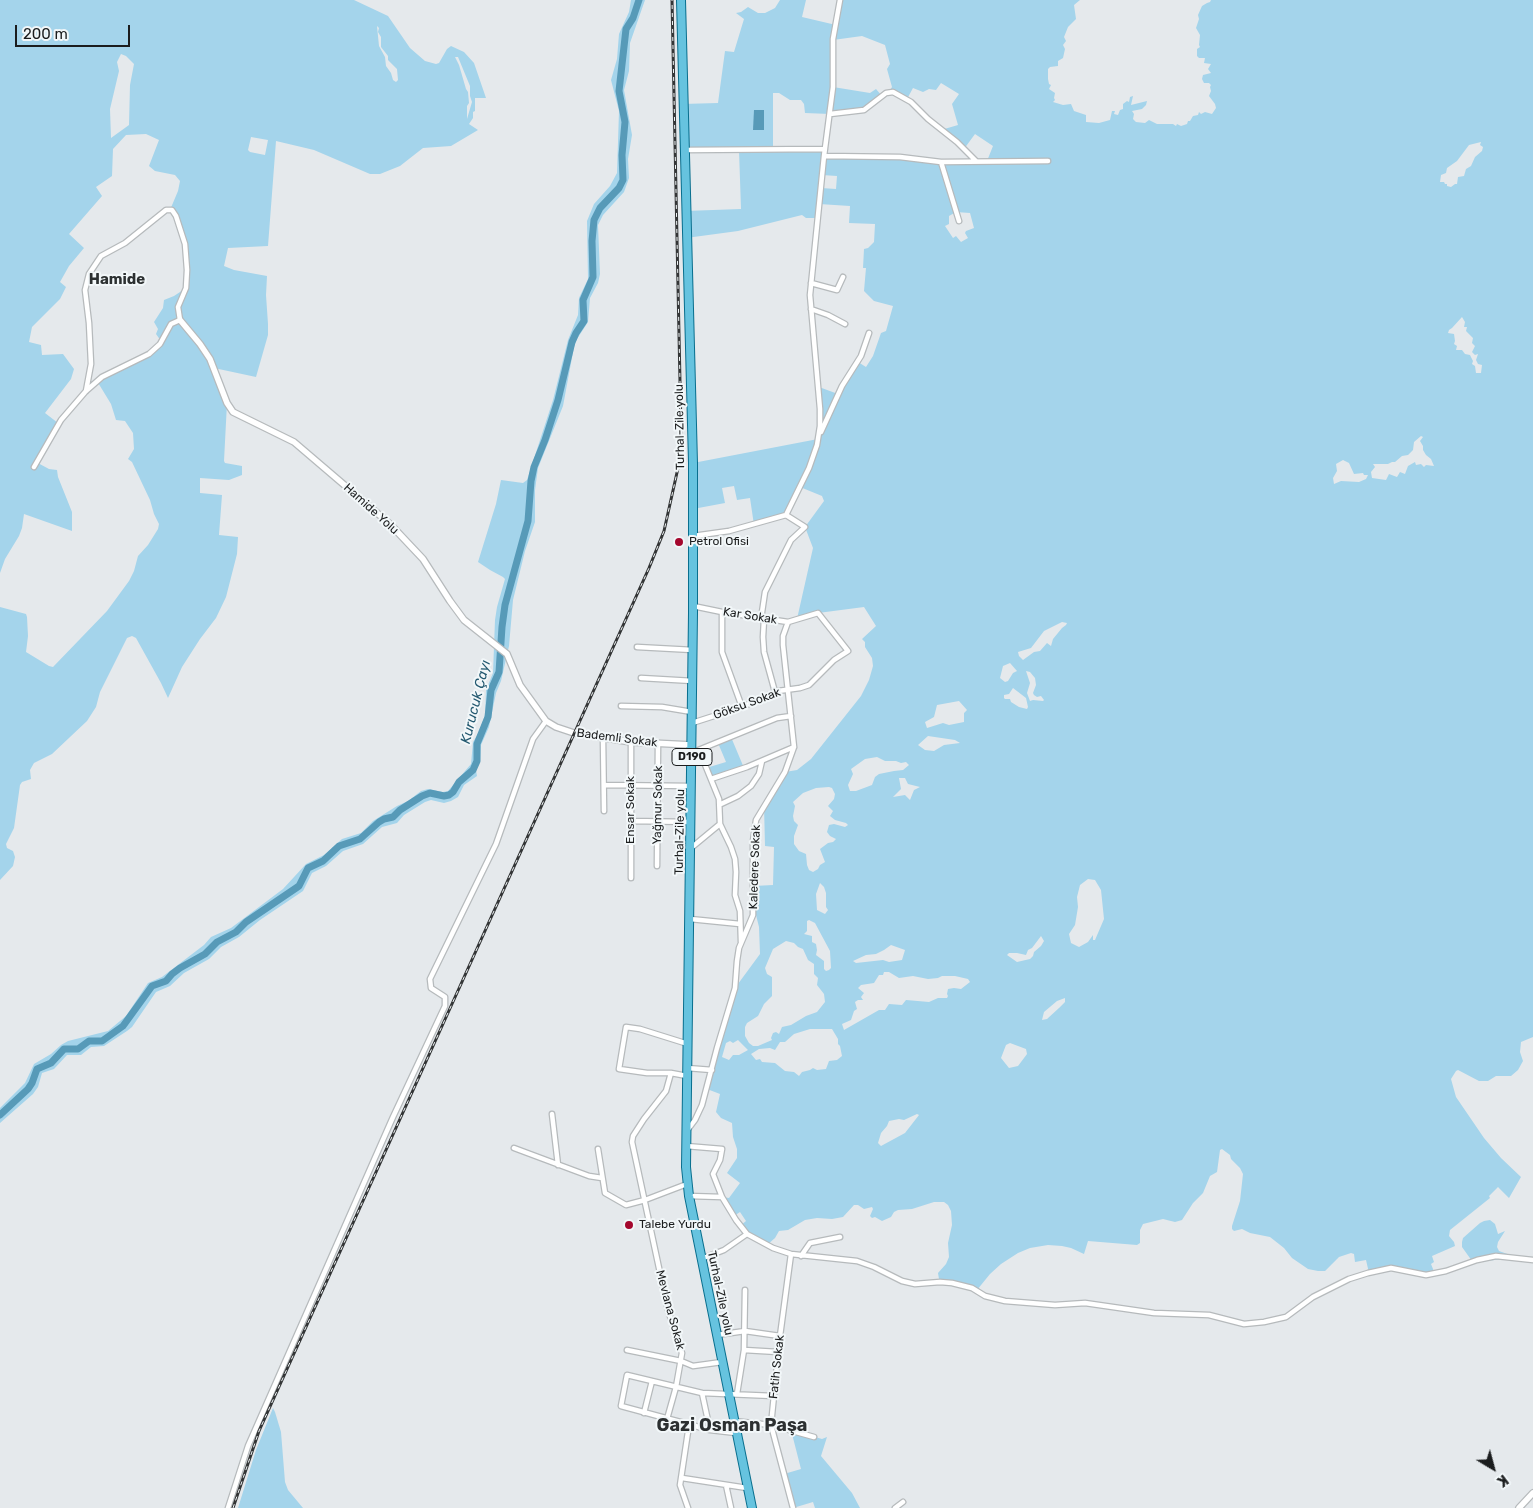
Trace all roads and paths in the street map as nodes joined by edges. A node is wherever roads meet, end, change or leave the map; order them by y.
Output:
1 (681, 0) edge
2 (840, 0) edge
3 (830, 114) junction
4 (825, 149) junction
5 (684, 150) junction
6 (824, 156) junction
7 (976, 161) junction
8 (1048, 161) dead end
9 (941, 162) junction
10 (959, 221) dead end
11 (843, 277) dead end
12 (811, 283) junction
13 (811, 309) junction
14 (180, 320) junction
15 (845, 324) dead end
16 (869, 333) dead end
17 (86, 391) junction
18 (819, 436) junction
19 (34, 467) dead end
20 (786, 515) junction
21 (693, 536) junction
22 (693, 606) junction
23 (722, 612) junction
24 (763, 619) junction
25 (788, 622) junction
26 (637, 647) dead end
27 (693, 650) junction
28 (848, 651) joint
29 (641, 678) dead end
30 (693, 681) junction
31 (788, 690) junction
32 (775, 692) junction
33 (621, 706) dead end
34 (742, 707) junction
35 (692, 712) junction
36 (791, 716) junction
37 (546, 721) junction
38 (692, 723) junction
39 (603, 738) junction
40 (632, 742) junction
41 (658, 743) junction
42 (794, 747) junction
43 (694, 749) junction
44 (762, 761) junction
45 (711, 779) junction
46 (604, 785) junction
47 (631, 785) junction
48 (658, 785) junction
49 (691, 786) junction
50 (720, 804) junction
51 (604, 811) dead end
52 (631, 821) junction
53 (658, 822) junction
54 (691, 822) junction
55 (720, 824) junction
56 (691, 848) junction
57 (657, 866) dead end
58 (631, 878) dead end
59 (690, 919) junction
60 (740, 924) junction
61 (741, 942) junction
62 (688, 1044) junction
63 (712, 1070) junction
64 (687, 1072) junction
65 (671, 1073) junction
66 (552, 1114) dead end
67 (686, 1132) junction
68 (686, 1146) junction
69 (514, 1148) dead end
70 (598, 1149) dead end
71 (558, 1164) junction
72 (602, 1178) junction
73 (687, 1184) junction
74 (689, 1196) junction
75 (722, 1196) junction
76 (645, 1200) junction
77 (747, 1234) junction
78 (840, 1236) dead end
79 (791, 1254) junction
80 (801, 1256) junction
81 (701, 1259) junction
82 (1533, 1260) edge
83 (745, 1290) dead end
84 (745, 1331) junction
85 (717, 1335) junction
86 (780, 1336) junction
87 (627, 1350) dead end
88 (744, 1350) junction
89 (778, 1352) junction
90 (681, 1361) junction
91 (722, 1362) junction
92 (652, 1381) junction
93 (676, 1387) junction
94 (702, 1393) junction
95 (728, 1393) junction
96 (737, 1394) junction
97 (774, 1396) junction
98 (644, 1413) junction
99 (667, 1419) junction
100 (734, 1421) junction
101 (689, 1424) junction
102 (771, 1425) junction
103 (710, 1430) junction
104 (736, 1433) junction
105 (814, 1437) dead end
106 (682, 1478) junction
107 (726, 1485) junction
108 (748, 1488) junction
109 (1533, 1493) edge
110 (903, 1502) dead end
111 (228, 1508) edge
112 (688, 1508) edge
113 (731, 1508) edge
114 (752, 1508) edge
115 (793, 1508) edge
116 (895, 1508) edge
117 (1519, 1508) edge

1 - 5 main road, Turhal-Zile yolu / D190
2 - 3 street
3 - 4 street
3 - 7 street
4 - 5 street
4 - 6 street
5 - 21 main road, Turhal-Zile yolu / D190
6 - 9 street
6 - 12 street
7 - 8 street
7 - 9 street
9 - 10 street
11 - 12 street
12 - 13 street
13 - 15 street
13 - 18 street
14 - 17 street
14 - 17 street
14 - 37 street, Hamide Yolu
16 - 18 street
17 - 19 street
18 - 20 street
20 - 21 street
20 - 24 street
21 - 22 main road, Turhal-Zile yolu / D190
22 - 23 street, Kar Sokak
22 - 27 main road, Turhal-Zile yolu / D190
23 - 24 street, Kar Sokak
23 - 34 street
24 - 25 street, Kar Sokak
24 - 32 street
25 - 28 street, Kar Sokak
25 - 31 street, Kaledere Sokak
26 - 27 street
27 - 30 main road, Turhal-Zile yolu / D190
28 - 31 street, Göksu Sokak
29 - 30 street
30 - 35 main road, Turhal-Zile yolu / D190
31 - 32 street, Göksu Sokak
31 - 36 street, Kaledere Sokak
32 - 34 street, Göksu Sokak
33 - 35 street
34 - 38 street, Göksu Sokak
35 - 38 main road, Turhal-Zile yolu / D190
36 - 42 street, Kaledere Sokak
36 - 43 street
37 - 39 street, Bademli Sokak
37 - 111 street
38 - 43 main road, Turhal-Zile yolu / D190
39 - 40 street, Bademli Sokak
39 - 46 street
40 - 41 street, Bademli Sokak
40 - 47 street, Ensar Sokak
41 - 43 street, Bademli Sokak
41 - 48 street, Yağmur Sokak
42 - 44 street
42 - 61 street, Kaledere Sokak
43 - 45 street
43 - 49 main road, Turhal-Zile yolu / D190
44 - 45 street
44 - 50 street
45 - 50 street
46 - 47 street
46 - 51 street
47 - 48 street
47 - 52 street, Ensar Sokak
48 - 49 street
48 - 53 street, Yağmur Sokak
49 - 54 main road, Turhal-Zile yolu / D190
50 - 55 street
52 - 53 street
52 - 58 street, Ensar Sokak
53 - 54 street
53 - 57 street, Yağmur Sokak
54 - 56 main road, Turhal-Zile yolu / D190
55 - 56 street
55 - 60 street
56 - 59 main road, Turhal-Zile yolu / D190
59 - 60 street
59 - 62 main road, Turhal-Zile yolu / D190
60 - 61 street
61 - 63 street, Kaledere Sokak
62 - 64 main road, Turhal-Zile yolu / D190
62 - 65 street
63 - 64 street
63 - 67 street, Kaledere Sokak
64 - 65 street
64 - 67 main road, Turhal-Zile yolu / D190
65 - 76 street, Mevlana Sokak
66 - 71 street
67 - 68 main road, Turhal-Zile yolu / D190
68 - 73 main road, Turhal-Zile yolu / D190
68 - 75 street
69 - 71 street
70 - 72 street
71 - 72 street
72 - 76 street
73 - 74 main road, Turhal-Zile yolu / D190
73 - 76 street
74 - 75 street
74 - 81 main road, Turhal-Zile yolu / D190
75 - 77 street
76 - 90 street, Mevlana Sokak
77 - 79 street
77 - 81 street
78 - 80 street
79 - 80 street
79 - 86 street, Fatih Sokak
80 - 82 street
81 - 85 main road, Turhal-Zile yolu / D190
83 - 84 street
84 - 85 street
84 - 86 street
84 - 88 street
85 - 91 main road, Turhal-Zile yolu / D190
86 - 89 street, Fatih Sokak
87 - 90 street
88 - 89 street
88 - 96 street
89 - 97 street, Fatih Sokak
90 - 91 street
90 - 93 street, Mevlana Sokak
91 - 95 main road, Turhal-Zile yolu / D190
92 - 93 street
92 - 98 street
92 - 98 street
93 - 94 street
93 - 99 street, Mevlana Sokak
94 - 95 street
94 - 103 street
95 - 96 street
95 - 100 main road, Turhal-Zile yolu / D190
96 - 97 street
97 - 102 street, Fatih Sokak
98 - 99 street
99 - 101 street
100 - 102 street
100 - 104 main road, Turhal-Zile yolu / D190
101 - 103 street
101 - 106 street
102 - 105 street
102 - 115 street, Fatih Sokak
103 - 104 street
104 - 108 main road, Turhal-Zile yolu / D190
106 - 107 street
106 - 112 street
107 - 108 street
107 - 113 street
108 - 114 main road, Turhal-Zile yolu / D190
109 - 117 street
110 - 116 street

